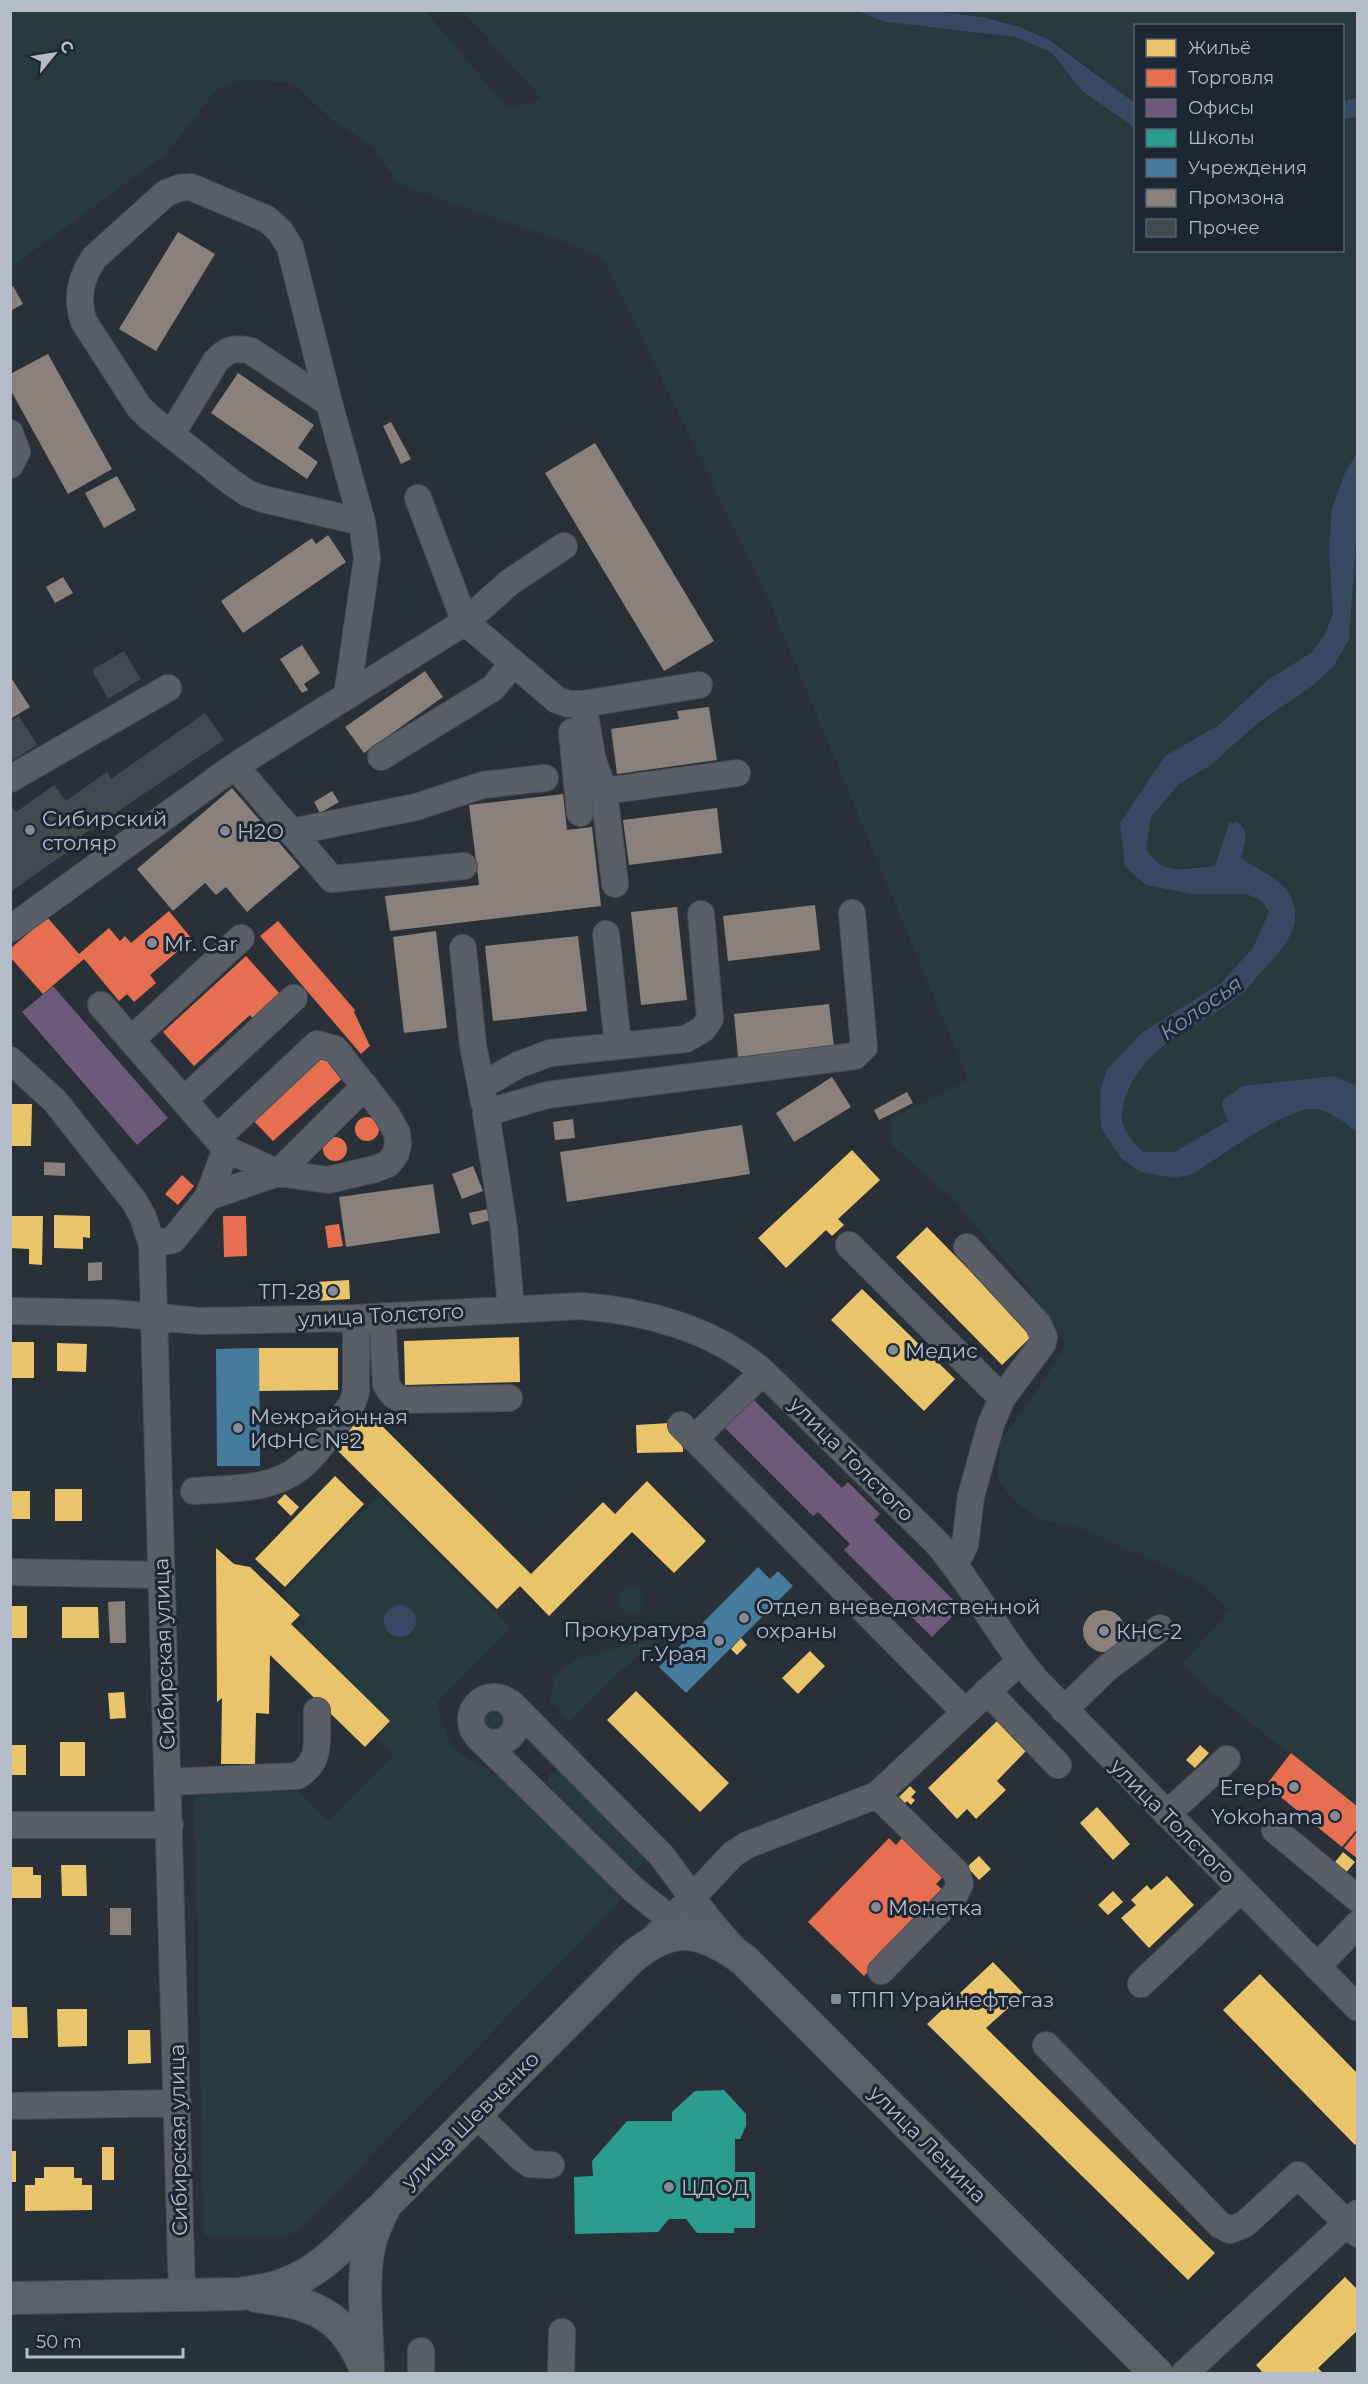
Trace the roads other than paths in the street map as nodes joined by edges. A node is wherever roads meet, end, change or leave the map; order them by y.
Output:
1 (329, 403) junction
2 (10, 434) edge
3 (171, 435) junction
4 (10, 465) edge
5 (418, 498) dead end
6 (362, 522) junction
7 (564, 546) dead end
8 (465, 622) junction
9 (513, 663) junction
10 (699, 685) dead end
11 (168, 688) dead end
12 (347, 696) junction
13 (576, 704) junction
14 (381, 757) dead end
15 (235, 766) junction
16 (737, 773) dead end
17 (545, 778) dead end
18 (10, 779) edge
19 (604, 791) junction
20 (580, 813) dead end
21 (291, 832) junction
22 (464, 866) dead end
23 (615, 884) dead end
24 (852, 913) dead end
25 (701, 914) dead end
26 (10, 929) edge
27 (606, 934) dead end
28 (241, 938) dead end
29 (463, 948) dead end
30 (294, 998) dead end
31 (101, 1005) dead end
32 (131, 1040) junction
33 (618, 1045) junction
34 (12, 1062) edge
35 (365, 1086) junction
36 (481, 1086) junction
37 (183, 1100) junction
38 (486, 1113) junction
39 (222, 1143) junction
40 (278, 1173) junction
41 (208, 1197) junction
42 (152, 1244) junction
43 (849, 1245) dead end
44 (967, 1247) dead end
45 (511, 1309) junction
46 (10, 1311) edge
47 (155, 1317) junction
48 (382, 1317) junction
49 (356, 1318) junction
50 (763, 1372) junction
51 (509, 1398) dead end
52 (1002, 1398) junction
53 (194, 1491) dead end
54 (955, 1564) junction
55 (10, 1572) edge
56 (161, 1575) junction
57 (1160, 1628) dead end
58 (1020, 1662) junction
59 (987, 1691) junction
60 (1064, 1710) junction
61 (317, 1711) dead end
62 (965, 1712) junction
63 (1227, 1759) dead end
64 (1058, 1765) dead end
65 (168, 1782) junction
66 (877, 1796) junction
67 (1167, 1814) junction
68 (10, 1825) edge
69 (170, 1826) junction
70 (1275, 1830) dead end
71 (1241, 1889) junction
72 (692, 1897) junction
73 (1358, 1899) edge
74 (1358, 1924) edge
75 (679, 1927) junction
76 (744, 1960) junction
77 (1317, 1967) junction
78 (881, 1971) dead end
79 (1142, 1984) dead end
80 (1354, 1998) edge
81 (1046, 2044) dead end
82 (178, 2103) junction
83 (10, 2106) edge
84 (476, 2114) junction
85 (551, 2165) dead end
86 (386, 2204) junction
87 (1354, 2223) edge
88 (240, 2294) junction
89 (182, 2295) junction
90 (10, 2298) edge
91 (562, 2332) dead end
92 (368, 2373) edge
93 (561, 2373) edge
94 (1156, 2373) edge
95 (1184, 2373) edge

1 - 3 street
1 - 3 street
1 - 6 street
2 - 4 street
3 - 6 street
5 - 8 street
6 - 12 street
7 - 8 street
8 - 9 street
8 - 12 street
9 - 13 street
9 - 14 street
10 - 13 street
11 - 18 street
12 - 15 street
13 - 19 street
13 - 20 street
15 - 21 street
15 - 26 street
16 - 19 street
17 - 21 street
19 - 23 street
21 - 22 street
24 - 38 street
25 - 33 street
27 - 33 street
28 - 32 street
29 - 36 street
30 - 37 street
31 - 32 street
32 - 37 street
33 - 36 street
34 - 42 street, Сибирская улица
35 - 39 street
35 - 40 street
35 - 40 street
36 - 38 street
37 - 39 street
38 - 45 street
39 - 40 street
39 - 41 street
40 - 41 street
41 - 42 street
42 - 47 street, Сибирская улица
43 - 52 street
44 - 52 street
45 - 48 street, улица Толстого
45 - 50 street, улица Толстого
46 - 47 street, улица Толстого
47 - 49 street, улица Толстого
47 - 56 street, Сибирская улица
48 - 49 street, улица Толстого
48 - 51 street
49 - 53 street
50 - 54 street, улица Толстого
50 - 62 street
52 - 54 street
54 - 58 street, улица Толстого
55 - 56 street
56 - 65 street, Сибирская улица
57 - 60 street
58 - 59 street
58 - 60 street, улица Толстого
59 - 62 street
59 - 64 street
60 - 67 street, улица Толстого
61 - 65 street
62 - 66 street
63 - 67 street
65 - 69 street, Сибирская улица
66 - 72 street
66 - 78 street
67 - 71 street, улица Толстого
68 - 69 street
69 - 82 street, Сибирская улица
70 - 73 street
71 - 77 street, улица Толстого
71 - 79 street
72 - 75 street
72 - 75 street
72 - 76 street
74 - 77 street
75 - 76 main road, улица Ленина
75 - 84 main road, улица Шевченко
76 - 94 main road, улица Ленина
77 - 80 street, улица Толстого
81 - 87 street
82 - 83 street
82 - 89 street, Сибирская улица
84 - 85 street
84 - 86 main road, улица Шевченко
86 - 88 main road
86 - 92 main road, улица Шевченко
87 - 95 street
88 - 89 main road
88 - 92 main road
89 - 90 main road
91 - 93 street

